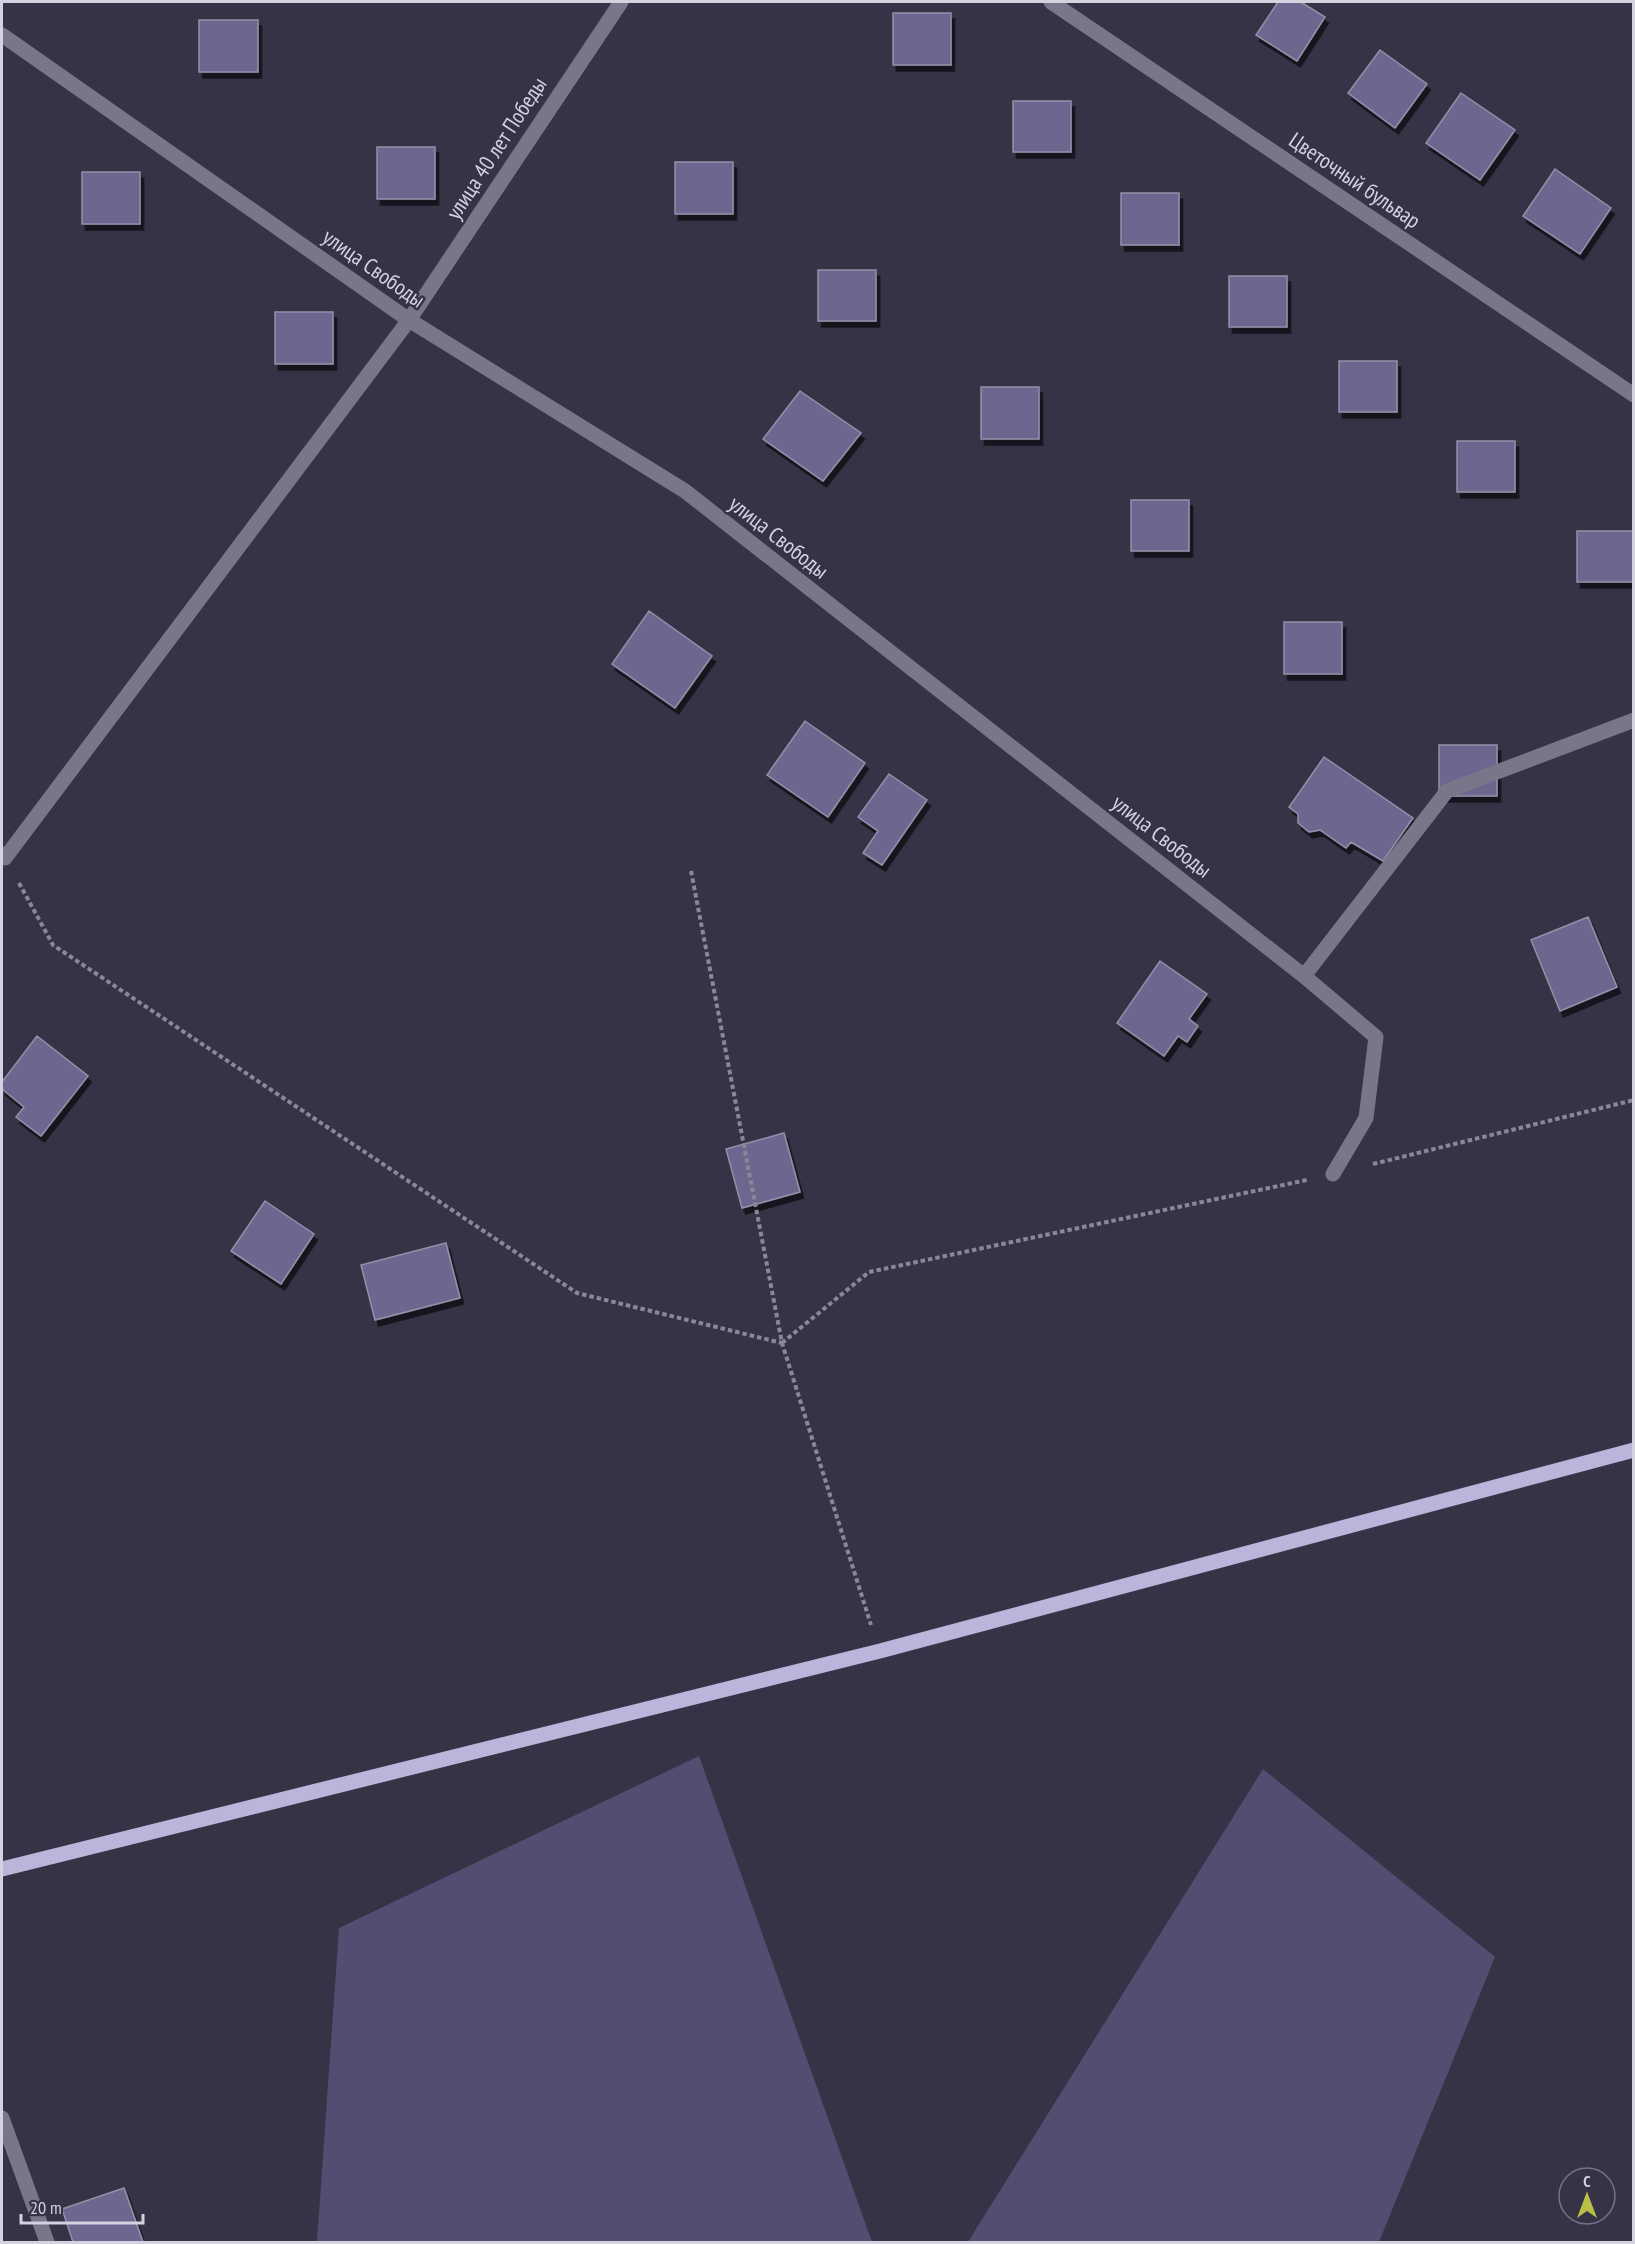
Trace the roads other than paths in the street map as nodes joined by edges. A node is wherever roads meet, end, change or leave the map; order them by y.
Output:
1 (621, 2) edge
2 (1051, 2) edge
3 (2, 35) edge
4 (409, 320) junction
5 (1634, 395) edge
6 (1634, 720) edge
7 (3, 856) edge
8 (1304, 976) junction
9 (1332, 1174) road end
10 (1634, 1450) edge
11 (2, 1869) edge
12 (2, 2118) edge
13 (47, 2242) edge

1 - 4 street, улица 40 лет Победы
2 - 5 street, Цветочный бульвар
3 - 4 street, улица Свободы
4 - 7 street, улица 40 лет Победы
4 - 8 street, улица Свободы
6 - 8 street
8 - 9 street, улица Свободы
10 - 11 main road
12 - 13 street

